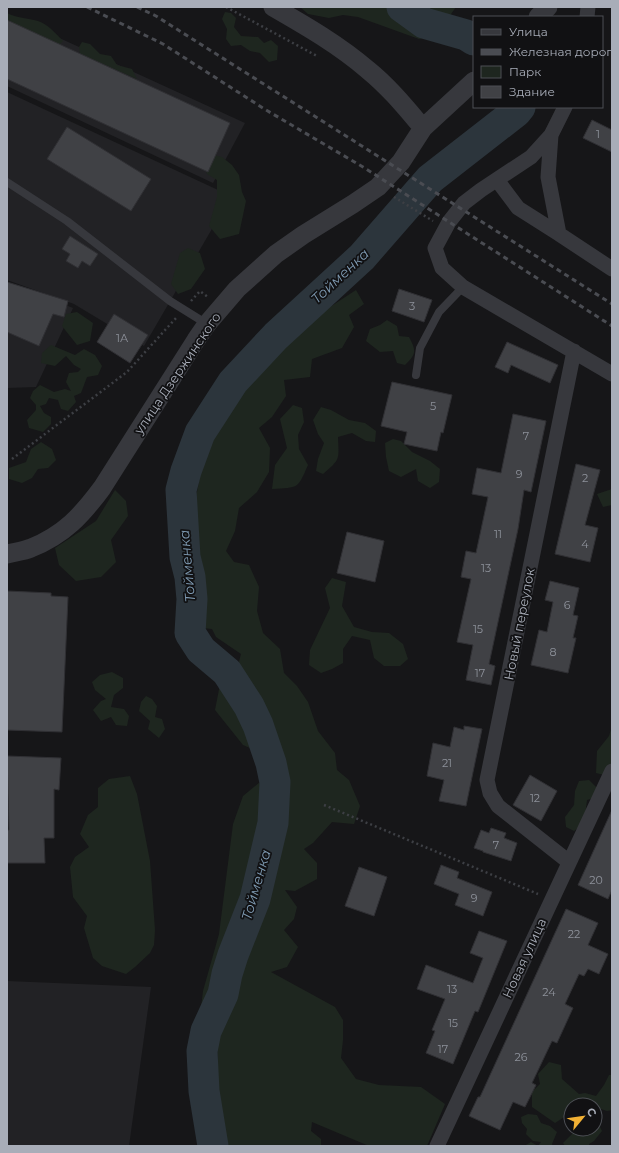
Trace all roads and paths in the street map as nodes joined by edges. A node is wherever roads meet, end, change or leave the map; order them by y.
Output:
1 (226, 7) edge
2 (273, 7) edge
3 (548, 7) edge
4 (539, 16) edge
5 (321, 59) dead end
6 (473, 82) edge
7 (564, 108) edge
8 (423, 128) junction
9 (551, 135) junction
10 (497, 180) junction
11 (7, 182) edge
12 (394, 197) dead end
13 (430, 219) dead end
14 (559, 234) junction
15 (612, 269) edge
16 (463, 287) junction
17 (222, 306) junction
18 (184, 309) junction
19 (207, 324) junction
20 (574, 351) junction
21 (612, 374) edge
22 (416, 375) dead end
23 (12, 459) dead end
24 (7, 554) edge
25 (612, 771) edge
26 (324, 805) dead end
27 (569, 862) junction
28 (552, 899) junction
29 (437, 1146) edge

1 - 5 path
2 - 8 street
3 - 4 street
6 - 8 street, улица Дзержинского
7 - 9 street
8 - 17 street, улица Дзержинского
9 - 10 street
9 - 14 street
10 - 14 street
10 - 16 street
11 - 18 lane
12 - 13 path
14 - 15 street
16 - 20 street
16 - 22 lane
17 - 18 path
17 - 19 street, улица Дзержинского
18 - 19 lane
18 - 23 path
19 - 24 street, улица Дзержинского
20 - 21 street
20 - 27 street, Новый переулок
25 - 27 street, Новая улица
26 - 28 path
27 - 28 street, Новая улица
28 - 29 street, Новая улица

